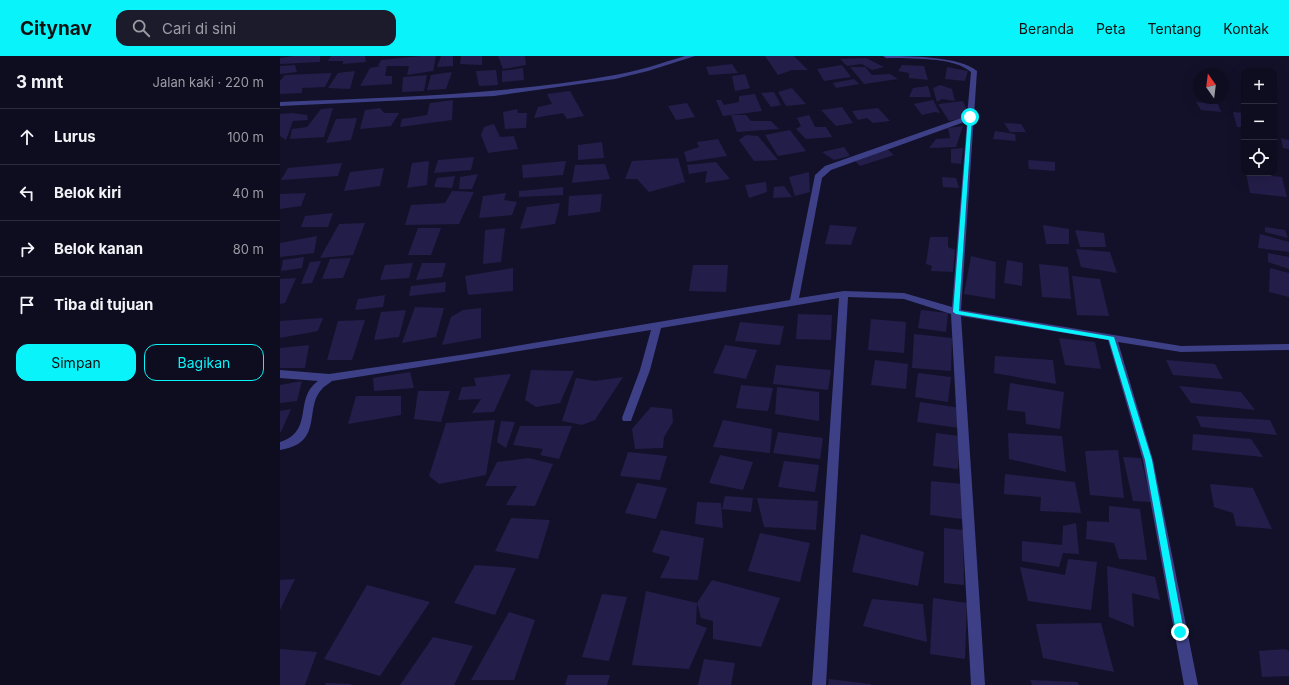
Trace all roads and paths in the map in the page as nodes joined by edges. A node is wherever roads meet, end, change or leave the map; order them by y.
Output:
1 (692, 56) edge
2 (886, 56) edge
3 (280, 104) edge
4 (970, 117) junction
5 (844, 294) junction
6 (794, 303) junction
7 (956, 312) junction
8 (657, 326) junction
9 (1112, 338) junction
10 (1289, 348) edge
11 (280, 374) edge
12 (329, 378) junction
13 (626, 418) dead end
14 (280, 446) edge
15 (819, 685) edge
16 (978, 685) edge
17 (1191, 685) edge

1 - 3 street
2 - 4 street
4 - 6 street
4 - 7 street
5 - 6 street
5 - 7 street
5 - 15 street
6 - 8 street
7 - 9 street
7 - 16 street
8 - 12 street
8 - 13 street
9 - 10 street
9 - 17 street
11 - 12 street
12 - 14 street

